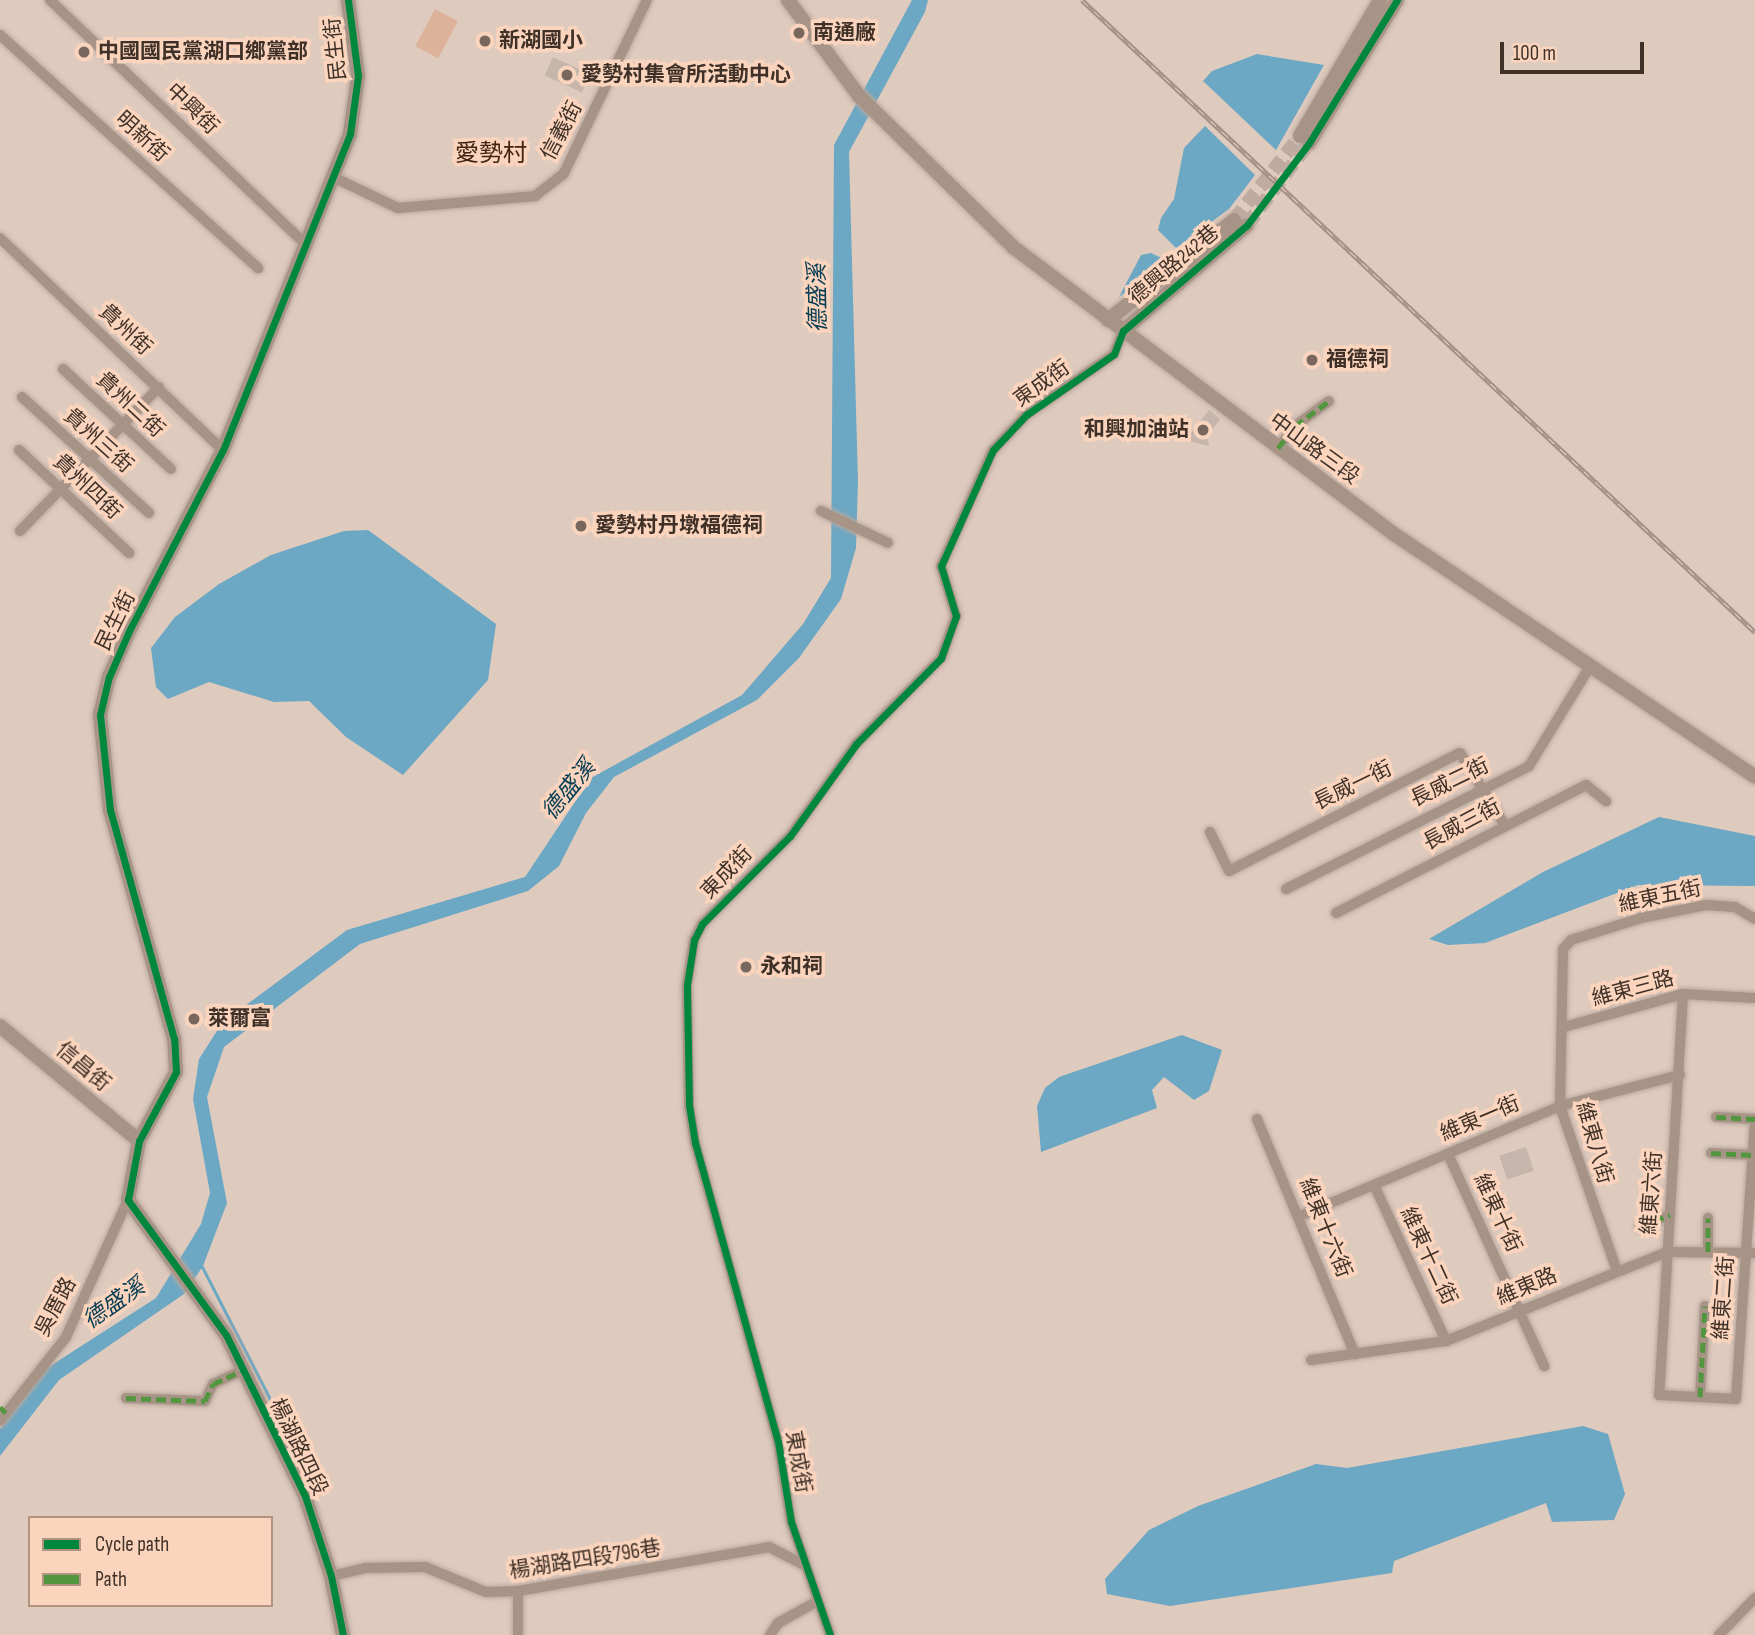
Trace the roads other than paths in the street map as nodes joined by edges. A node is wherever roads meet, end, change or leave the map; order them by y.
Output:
1 (50, 0) edge
2 (348, 0) edge
3 (647, 0) edge
4 (788, 0) edge
5 (1380, 0) edge
6 (1396, 0) edge
7 (0, 35) edge
8 (335, 177) junction
9 (0, 238) edge
10 (307, 246) junction
11 (258, 268) dead end
12 (1108, 320) junction
13 (1123, 331) junction
14 (63, 369) dead end
15 (159, 387) junction
16 (22, 397) dead end
17 (1329, 401) dead end
18 (123, 425) junction
19 (1278, 448) junction
20 (19, 450) dead end
21 (223, 450) junction
22 (90, 459) junction
23 (171, 469) dead end
24 (61, 489) junction
25 (149, 513) dead end
26 (825, 513) dead end
27 (20, 531) dead end
28 (888, 543) dead end
29 (129, 552) dead end
30 (1589, 668) junction
31 (1755, 777) edge
32 (1480, 788) junction
33 (1606, 800) dead end
34 (1504, 824) junction
35 (1210, 832) dead end
36 (1286, 889) dead end
37 (1336, 914) dead end
38 (1755, 919) edge
39 (1571, 940) joint
40 (1683, 994) junction
41 (1755, 998) edge
42 (0, 1026) edge
43 (1564, 1027) junction
44 (1680, 1075) junction
45 (1560, 1106) junction
46 (1716, 1117) dead end
47 (1257, 1119) dead end
48 (1755, 1121) edge
49 (139, 1141) junction
50 (1711, 1153) dead end
51 (1448, 1154) junction
52 (1753, 1155) junction
53 (1375, 1187) junction
54 (128, 1200) junction
55 (1670, 1215) junction
56 (1300, 1216) junction
57 (1708, 1218) dead end
58 (1640, 1226) dead end
59 (1667, 1252) junction
60 (1708, 1252) junction
61 (1751, 1253) edge
62 (1617, 1271) junction
63 (1705, 1307) dead end
64 (1520, 1311) junction
65 (1446, 1341) junction
66 (1355, 1354) junction
67 (1311, 1360) dead end
68 (1544, 1366) dead end
69 (242, 1371) junction
70 (1659, 1395) joint
71 (1700, 1397) junction
72 (126, 1398) dead end
73 (2, 1414) edge
74 (803, 1563) junction
75 (331, 1576) junction
76 (518, 1591) junction
77 (1755, 1598) edge
78 (816, 1602) junction
79 (343, 1635) edge
80 (518, 1635) edge
81 (771, 1635) edge
82 (830, 1635) edge
83 (1719, 1635) edge

1 - 10 street, 中興街
2 - 8 street, 民生街
3 - 8 street, 信義街
4 - 12 street, 中山路三段
5 - 6 street
7 - 11 street, 明新街
8 - 10 street, 民生街
9 - 15 street, 貴州街
10 - 21 street, 民生街
12 - 13 street, 中山路三段
12 - 13 street, 德興路242巷
13 - 19 street, 中山路三段
13 - 74 street, 東成街
14 - 18 street, 貴州二街
15 - 18 street
15 - 21 street, 貴州街
16 - 22 street, 貴州三街
17 - 19 street
18 - 22 street
18 - 23 street, 貴州二街
19 - 30 street, 中山路三段
20 - 24 street, 貴州四街
21 - 49 street, 民生街
22 - 24 street
22 - 25 street, 貴州三街
24 - 27 street
24 - 29 street, 貴州四街
26 - 28 street
30 - 31 street, 中山路三段
30 - 32 street, 長威二街
32 - 34 street, 長威一街
32 - 35 street, 長威一街
32 - 36 street, 長威二街
33 - 34 street, 長威三街
34 - 37 street, 長威三街
38 - 39 street, 維東五街
39 - 43 street, 維東八街
40 - 41 street, 維東三路
40 - 43 street, 維東三路
40 - 44 street, 維東六街
42 - 49 street, 信昌街
43 - 45 street, 維東八街
44 - 45 street, 維東一街
44 - 55 street, 維東六街
45 - 51 street, 維東一街
45 - 62 street, 維東八街
46 - 48 street
47 - 56 street, 維東十六街
48 - 52 street, 維東二街
49 - 54 street, 民生街
50 - 52 street
51 - 53 street, 維東一街
51 - 64 street, 維東十街
52 - 61 street, 維東二街
53 - 56 street, 維東一街
53 - 65 street, 維東十二街
54 - 69 street, 楊湖路四段
54 - 73 street, 吳厝路
55 - 58 street
55 - 59 street, 維東六街
56 - 66 street, 維東十六街
57 - 60 street
59 - 60 street, 維東路
59 - 62 street, 維東路
59 - 70 street, 維東六街
60 - 61 street, 維東路
61 - 71 street, 維東二街
62 - 64 street, 維東路
63 - 71 street
64 - 65 street, 維東路
64 - 68 street, 維東十街
65 - 66 street, 維東路
66 - 67 street, 維東路
69 - 72 street
69 - 75 street, 楊湖路四段
70 - 71 street, 維東二街
74 - 76 street, 楊湖路四段796巷
74 - 78 street, 東成街
75 - 76 street, 楊湖路四段796巷
75 - 79 street, 楊湖路四段
76 - 80 street
77 - 83 street
78 - 81 street
78 - 82 street, 東成街

